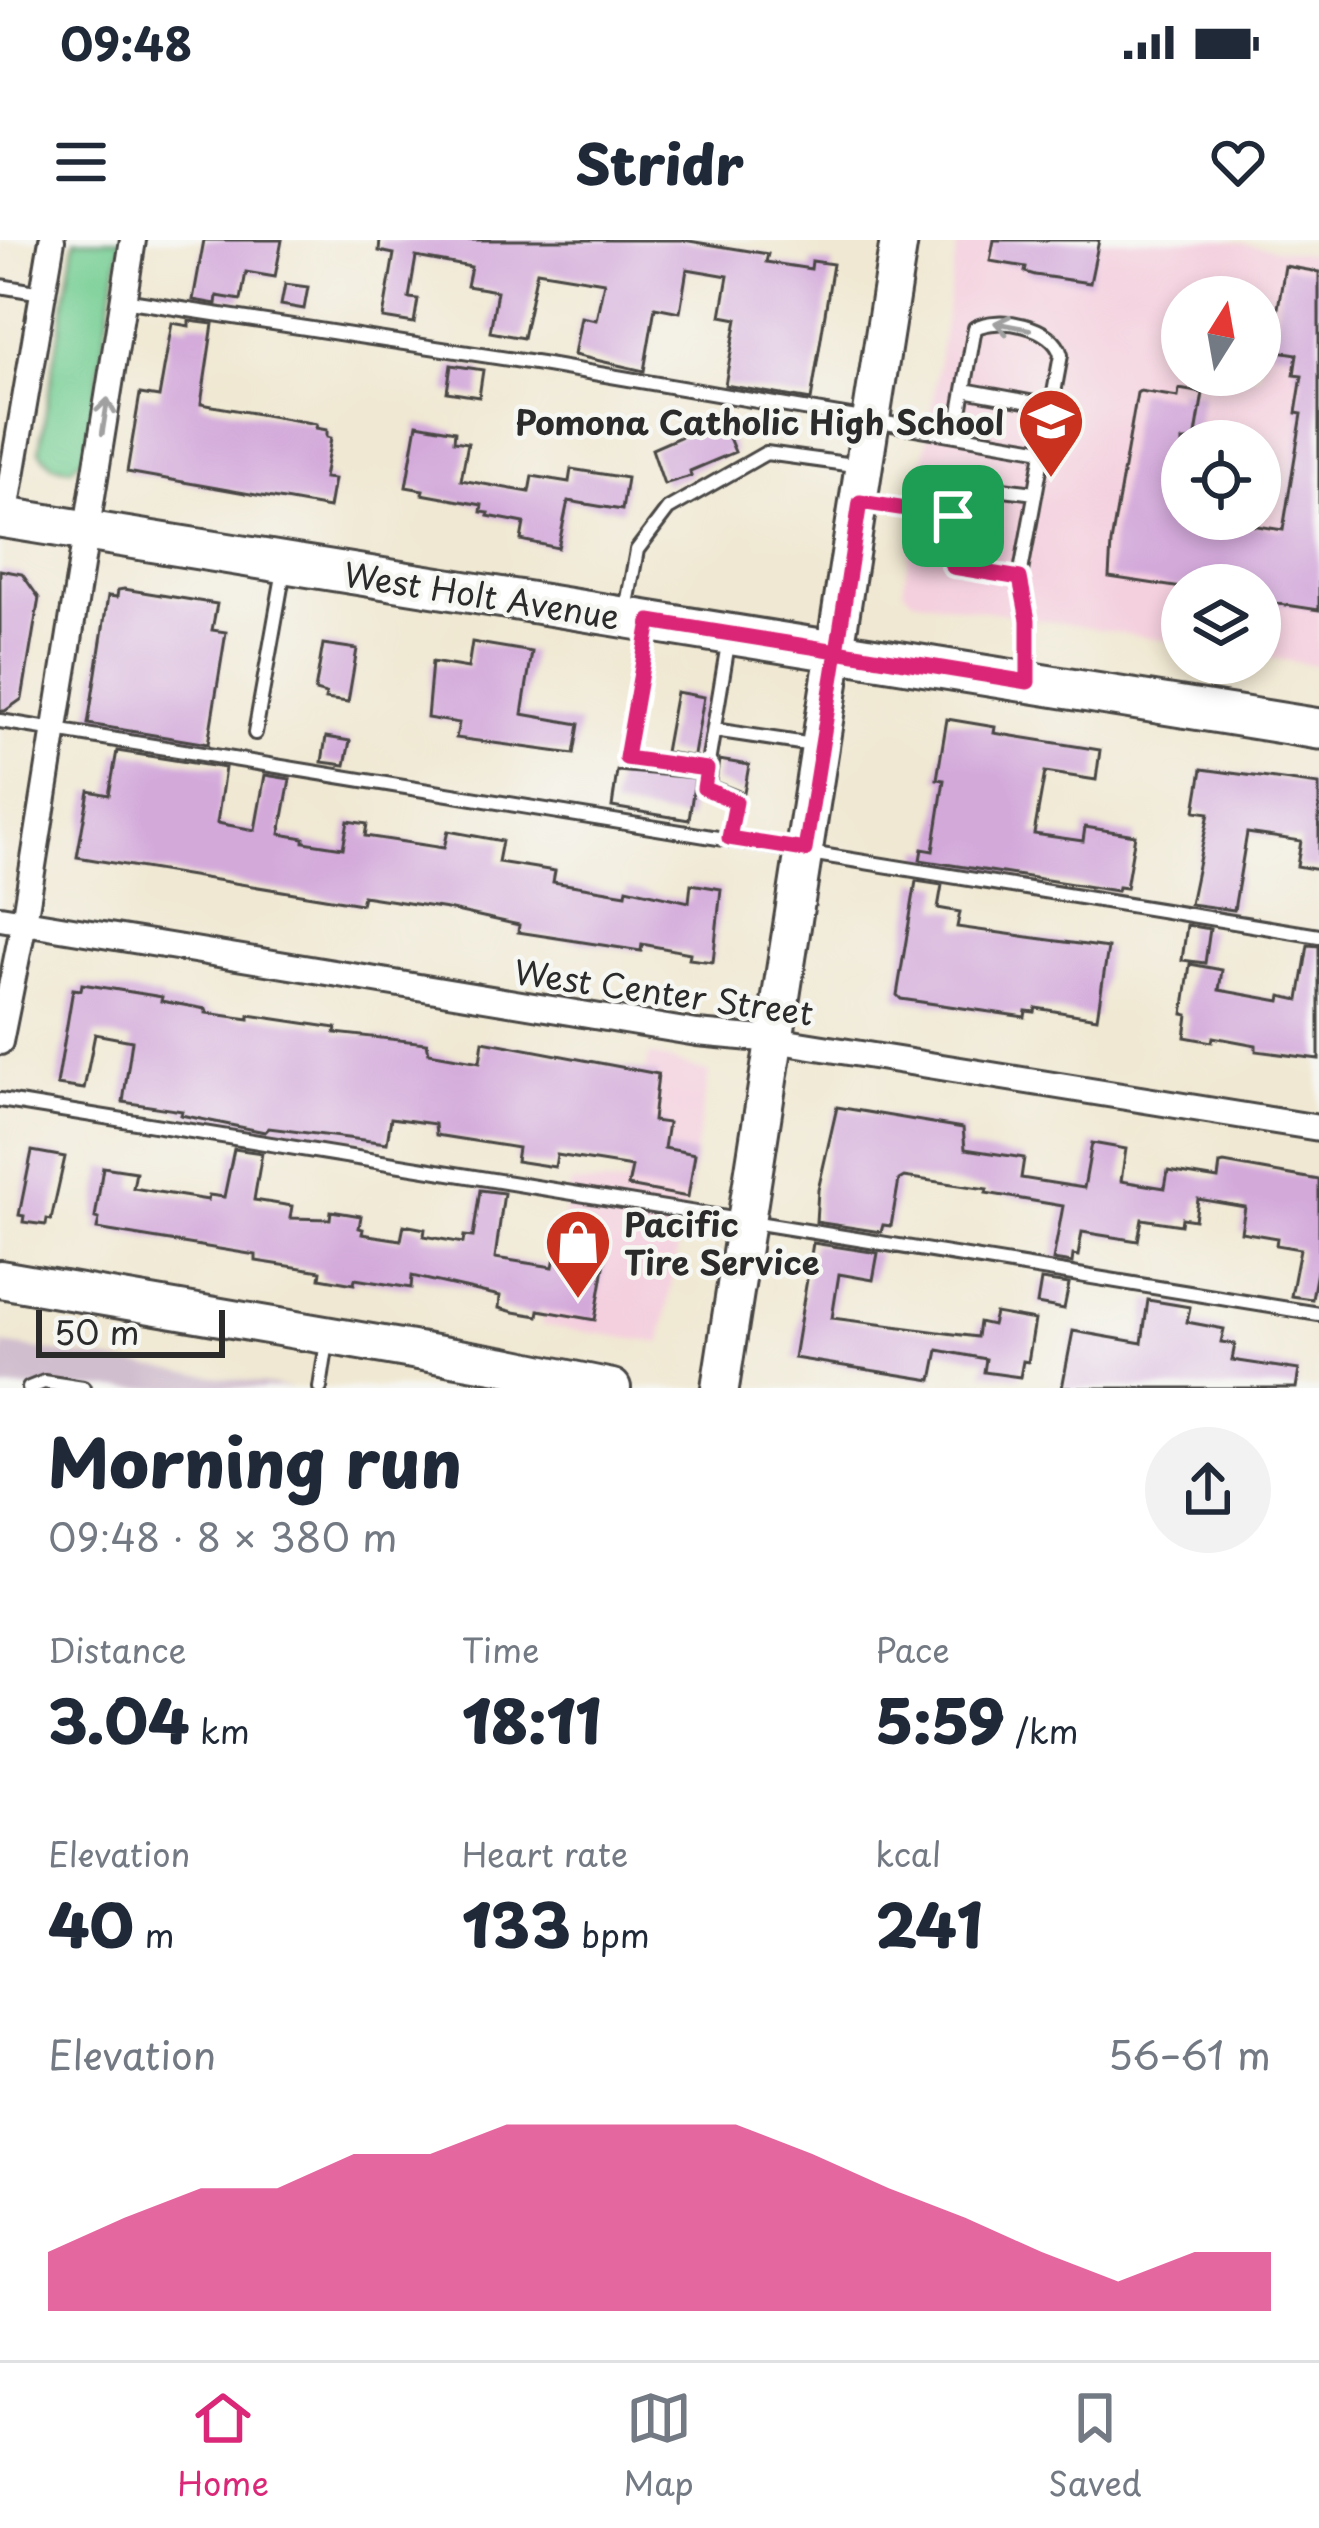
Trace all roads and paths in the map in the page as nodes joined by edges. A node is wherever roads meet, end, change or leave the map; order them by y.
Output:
1 (52, 240) edge
2 (133, 240) edge
3 (899, 240) edge
4 (0, 286) edge
5 (43, 293) junction
6 (123, 300) junction
7 (964, 390) junction
8 (1052, 406) junction
9 (872, 421) junction
10 (956, 435) junction
11 (1043, 450) junction
12 (862, 484) junction
13 (1035, 494) junction
14 (953, 516) junction
15 (3, 517) edge
16 (86, 531) junction
17 (286, 563) junction
18 (1020, 578) junction
19 (637, 619) junction
20 (730, 634) junction
21 (837, 651) junction
22 (1028, 682) junction
23 (0, 721) edge
24 (1319, 729) edge
25 (54, 730) junction
26 (714, 730) junction
27 (255, 733) dead end
28 (822, 746) junction
29 (707, 769) junction
30 (729, 838) junction
31 (805, 850) junction
32 (12, 920) edge
33 (1319, 936) edge
34 (773, 1040) junction
35 (0, 1042) edge
36 (0, 1100) edge
37 (1319, 1128) edge
38 (746, 1219) junction
39 (0, 1279) edge
40 (1319, 1314) edge
41 (328, 1335) junction
42 (29, 1388) edge
43 (83, 1388) edge
44 (320, 1388) edge
45 (612, 1388) edge
46 (720, 1388) edge

1 - 5 street
2 - 6 street
3 - 9 street
4 - 5 lane
5 - 15 street
6 - 9 lane
16 -> 6 street
7 - 8 lane
8 -> 7 lane
7 - 10 lane
8 - 11 lane
9 - 10 lane
9 - 12 street
10 - 11 lane
11 - 13 lane
12 - 14 lane
12 - 19 lane
12 - 21 street
13 - 14 lane
13 - 18 lane
14 - 18 lane
15 - 16 main road, West Holt Avenue
16 - 17 main road, West Holt Avenue
16 - 25 street
17 - 19 main road, West Holt Avenue
17 - 27 lane
18 - 22 lane
19 - 20 main road, West Holt Avenue
19 - 29 lane
20 - 21 main road, West Holt Avenue
20 - 26 lane
21 - 22 main road, West Holt Avenue
21 - 28 street
22 - 24 main road, West Holt Avenue
23 - 25 lane
25 - 30 lane
25 - 32 street
26 - 28 lane
26 - 29 lane
28 - 31 street
29 - 30 lane
30 - 31 lane
31 - 33 lane
31 - 34 street
32 - 34 street, West Center Street
32 - 35 street
34 - 37 street, West Center Street
34 - 38 street
36 - 38 lane
38 - 40 lane
38 - 46 street
39 - 41 street
41 - 44 lane
41 - 45 street
42 - 43 lane

